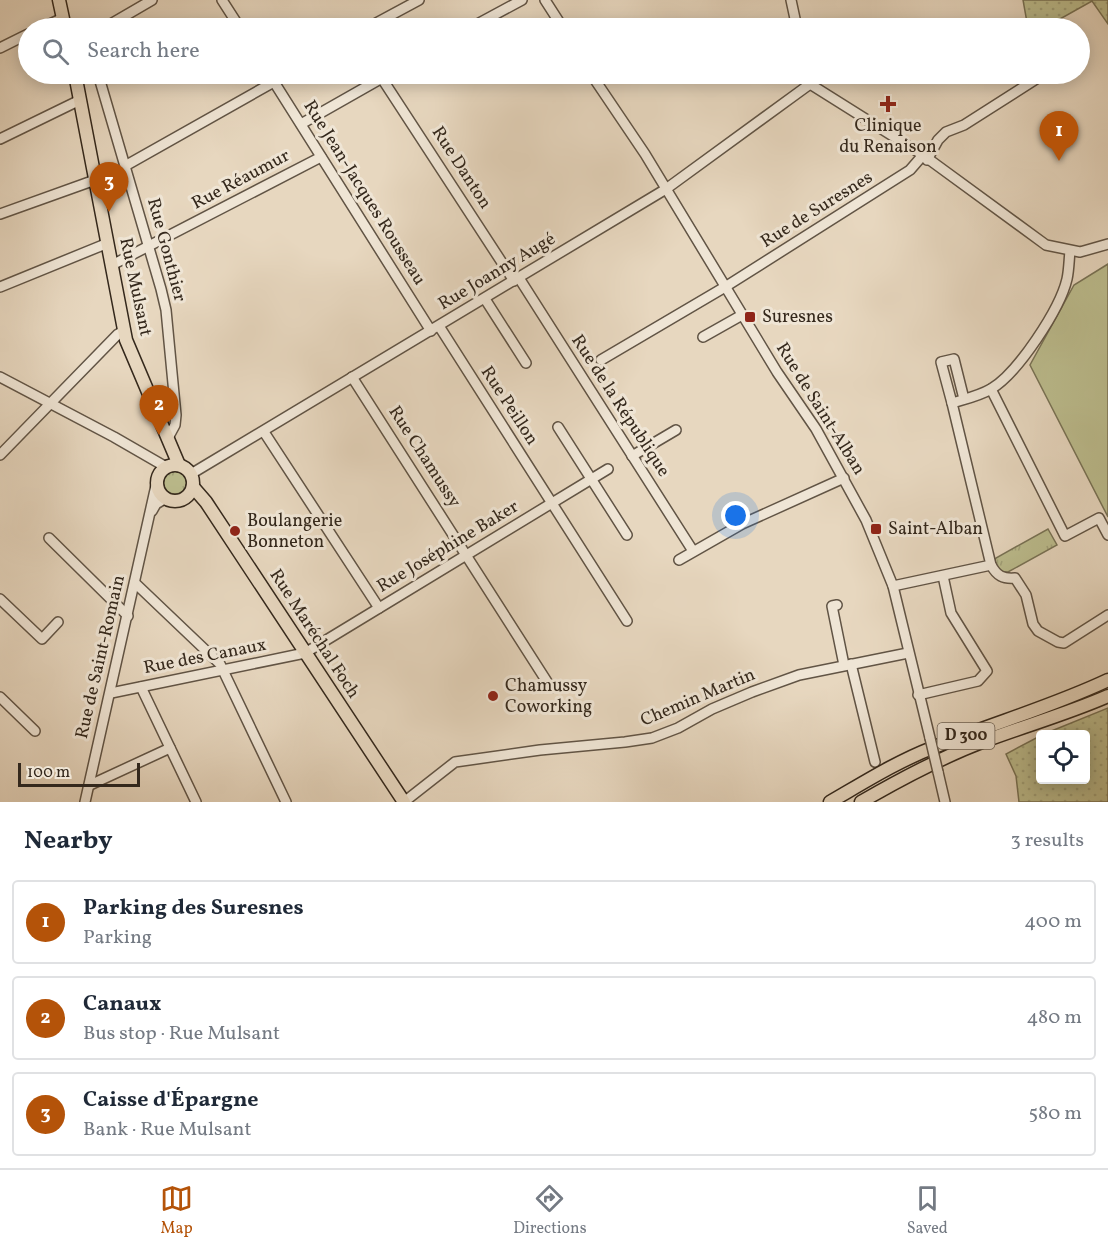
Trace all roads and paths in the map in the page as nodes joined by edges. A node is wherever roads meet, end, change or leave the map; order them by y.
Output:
1 (152, 0) edge
2 (222, 0) edge
3 (419, 0) edge
4 (522, 0) edge
5 (545, 0) edge
6 (791, 0) edge
7 (121, 18) edge
8 (234, 18) edge
9 (386, 18) edge
10 (489, 18) edge
11 (557, 18) edge
12 (795, 18) edge
13 (18, 39) edge
14 (0, 48) edge
15 (77, 84) edge
16 (101, 84) edge
17 (260, 84) edge
18 (275, 84) edge
19 (368, 84) edge
20 (389, 84) edge
21 (598, 84) edge
22 (810, 84) joint
23 (1028, 84) edge
24 (80, 100) junction
25 (301, 124) junction
26 (0, 140) edge
27 (321, 157) junction
28 (925, 158) junction
29 (125, 166) junction
30 (95, 180) junction
31 (666, 189) junction
32 (0, 214) edge
33 (108, 243) junction
34 (1108, 244) edge
35 (148, 246) junction
36 (1070, 251) junction
37 (112, 265) junction
38 (516, 279) junction
39 (0, 287) edge
40 (726, 287) junction
41 (485, 299) junction
42 (742, 315) junction
43 (435, 329) junction
44 (124, 331) junction
45 (704, 337) dead end
46 (602, 360) dead end
47 (526, 363) dead end
48 (0, 377) edge
49 (352, 377) junction
50 (992, 389) junction
51 (964, 399) junction
52 (50, 403) junction
53 (952, 403) junction
54 (558, 427) dead end
55 (676, 430) dead end
56 (264, 432) junction
57 (168, 438) junction
58 (0, 455) edge
59 (632, 456) junction
60 (179, 465) junction
61 (166, 467) junction
62 (608, 469) dead end
63 (191, 474) junction
64 (843, 478) junction
65 (591, 479) junction
66 (157, 481) junction
67 (193, 487) junction
68 (166, 498) junction
69 (552, 504) junction
70 (149, 518) junction
71 (627, 535) dead end
72 (1108, 535) edge
73 (49, 538) dead end
74 (693, 551) junction
75 (467, 555) junction
76 (679, 560) dead end
77 (991, 565) junction
78 (943, 576) junction
79 (135, 583) junction
80 (893, 586) junction
81 (0, 599) edge
82 (837, 605) dead end
83 (379, 608) junction
84 (1108, 615) edge
85 (128, 616) junction
86 (627, 621) dead end
87 (58, 622) dead end
88 (305, 653) junction
89 (908, 653) junction
90 (847, 664) junction
91 (224, 670) junction
92 (1108, 680) edge
93 (141, 687) junction
94 (551, 688) dead end
95 (111, 693) junction
96 (918, 695) junction
97 (1108, 696) edge
98 (0, 697) edge
99 (35, 731) dead end
100 (170, 748) junction
101 (875, 762) dead end
102 (90, 785) junction
103 (401, 801) edge
104 (85, 802) edge
105 (196, 802) edge
106 (286, 802) edge
107 (830, 802) edge
108 (861, 802) edge
109 (945, 802) edge

1 - 7 street
2 - 8 street
3 - 9 street
4 - 10 street
5 - 11 street
6 - 12 street
13 - 14 street
15 - 24 main road, Rue Mulsant
16 - 29 street, Rue Gonthier
17 - 29 street
18 - 25 street, Rue Jean-Jacques Rousseau
19 - 25 street
20 - 38 street, Rue Danton
21 - 31 street, Rue de Saint-Alban
22 - 28 street
22 - 31 street, Rue Joanny Augé
23 - 28 street, Rue de Suresnes
24 - 26 street
24 - 30 main road, Rue Mulsant
25 - 27 street, Rue Jean-Jacques Rousseau
27 - 35 street, Rue Réaumur
27 - 43 street, Rue Jean-Jacques Rousseau
28 - 36 street
28 - 40 street, Rue de Suresnes
29 - 35 street, Rue Gonthier
30 - 32 street
30 - 33 main road, Rue Mulsant
31 - 38 street, Rue Joanny Augé
31 - 40 street, Rue de Saint-Alban
33 - 37 main road, Rue Mulsant
33 - 39 street
34 - 36 street
35 - 37 street, Rue Réaumur
35 - 57 street, Rue Gonthier
36 - 50 street
37 - 44 main road, Rue Mulsant
38 - 41 street, Rue Joanny Augé
38 - 59 street, Rue de la République
40 - 42 street, Rue de Saint-Alban
40 - 46 street, Rue de Suresnes
41 - 43 street, Rue Joanny Augé
41 - 47 street
42 - 45 street
42 - 64 street, Rue de Saint-Alban
43 - 49 street, Rue Joanny Augé
43 - 69 street, Rue Peillon
44 - 52 street
44 - 57 main road, Rue Mulsant
48 - 52 street
49 - 56 street, Rue Joanny Augé
49 - 75 street, Rue Chamussy
50 - 51 street
50 - 72 street
51 - 53 street
51 - 53 street
52 - 58 street
52 - 61 street
53 - 77 street
54 - 65 street
55 - 59 street
56 - 63 street, Rue Joanny Augé
56 - 83 street
57 - 60 main road, Rue Mulsant
59 - 74 street, Rue de la République
60 - 61 main road
60 - 63 main road
61 - 66 main road
62 - 65 street, Rue Joséphine Baker
63 - 67 main road
64 - 74 street
64 - 80 street, Rue de Saint-Alban
65 - 69 street, Rue Joséphine Baker
65 - 71 street
66 - 68 main road
66 - 70 street, Rue de Saint-Romain
67 - 68 main road
67 - 88 main road, Rue Maréchal Foch
68 - 70 street, Rue de Saint-Romain
69 - 75 street, Rue Joséphine Baker
69 - 86 street, Rue Peillon
70 - 79 street, Rue de Saint-Romain
73 - 85 street
74 - 76 street
75 - 83 street, Rue Joséphine Baker
75 - 94 street, Rue Chamussy
77 - 78 street
77 - 84 street
78 - 80 street
78 - 96 street
79 - 85 street, Rue de Saint-Romain
79 - 91 street
80 - 89 street, Rue de Saint-Alban
81 - 87 street
82 - 90 street
83 - 88 street, Rue Joséphine Baker
85 - 95 street, Rue de Saint-Romain
88 - 91 street, Rue des Canaux
88 - 103 main road, Rue Maréchal Foch
89 - 90 street, Chemin Martin
89 - 96 street, Rue de Saint-Alban
90 - 101 street
90 - 103 street, Chemin Martin
91 - 93 street, Rue des Canaux
91 - 106 street
92 - 107 main road, D 300
93 - 95 street, Rue des Canaux
93 - 100 street
95 - 102 street, Rue de Saint-Romain
96 - 109 street, Rue de Saint-Alban, bridge
97 - 108 main road, D 300
98 - 99 street
100 - 102 street
100 - 105 street
102 - 104 street, Rue de Saint-Romain

